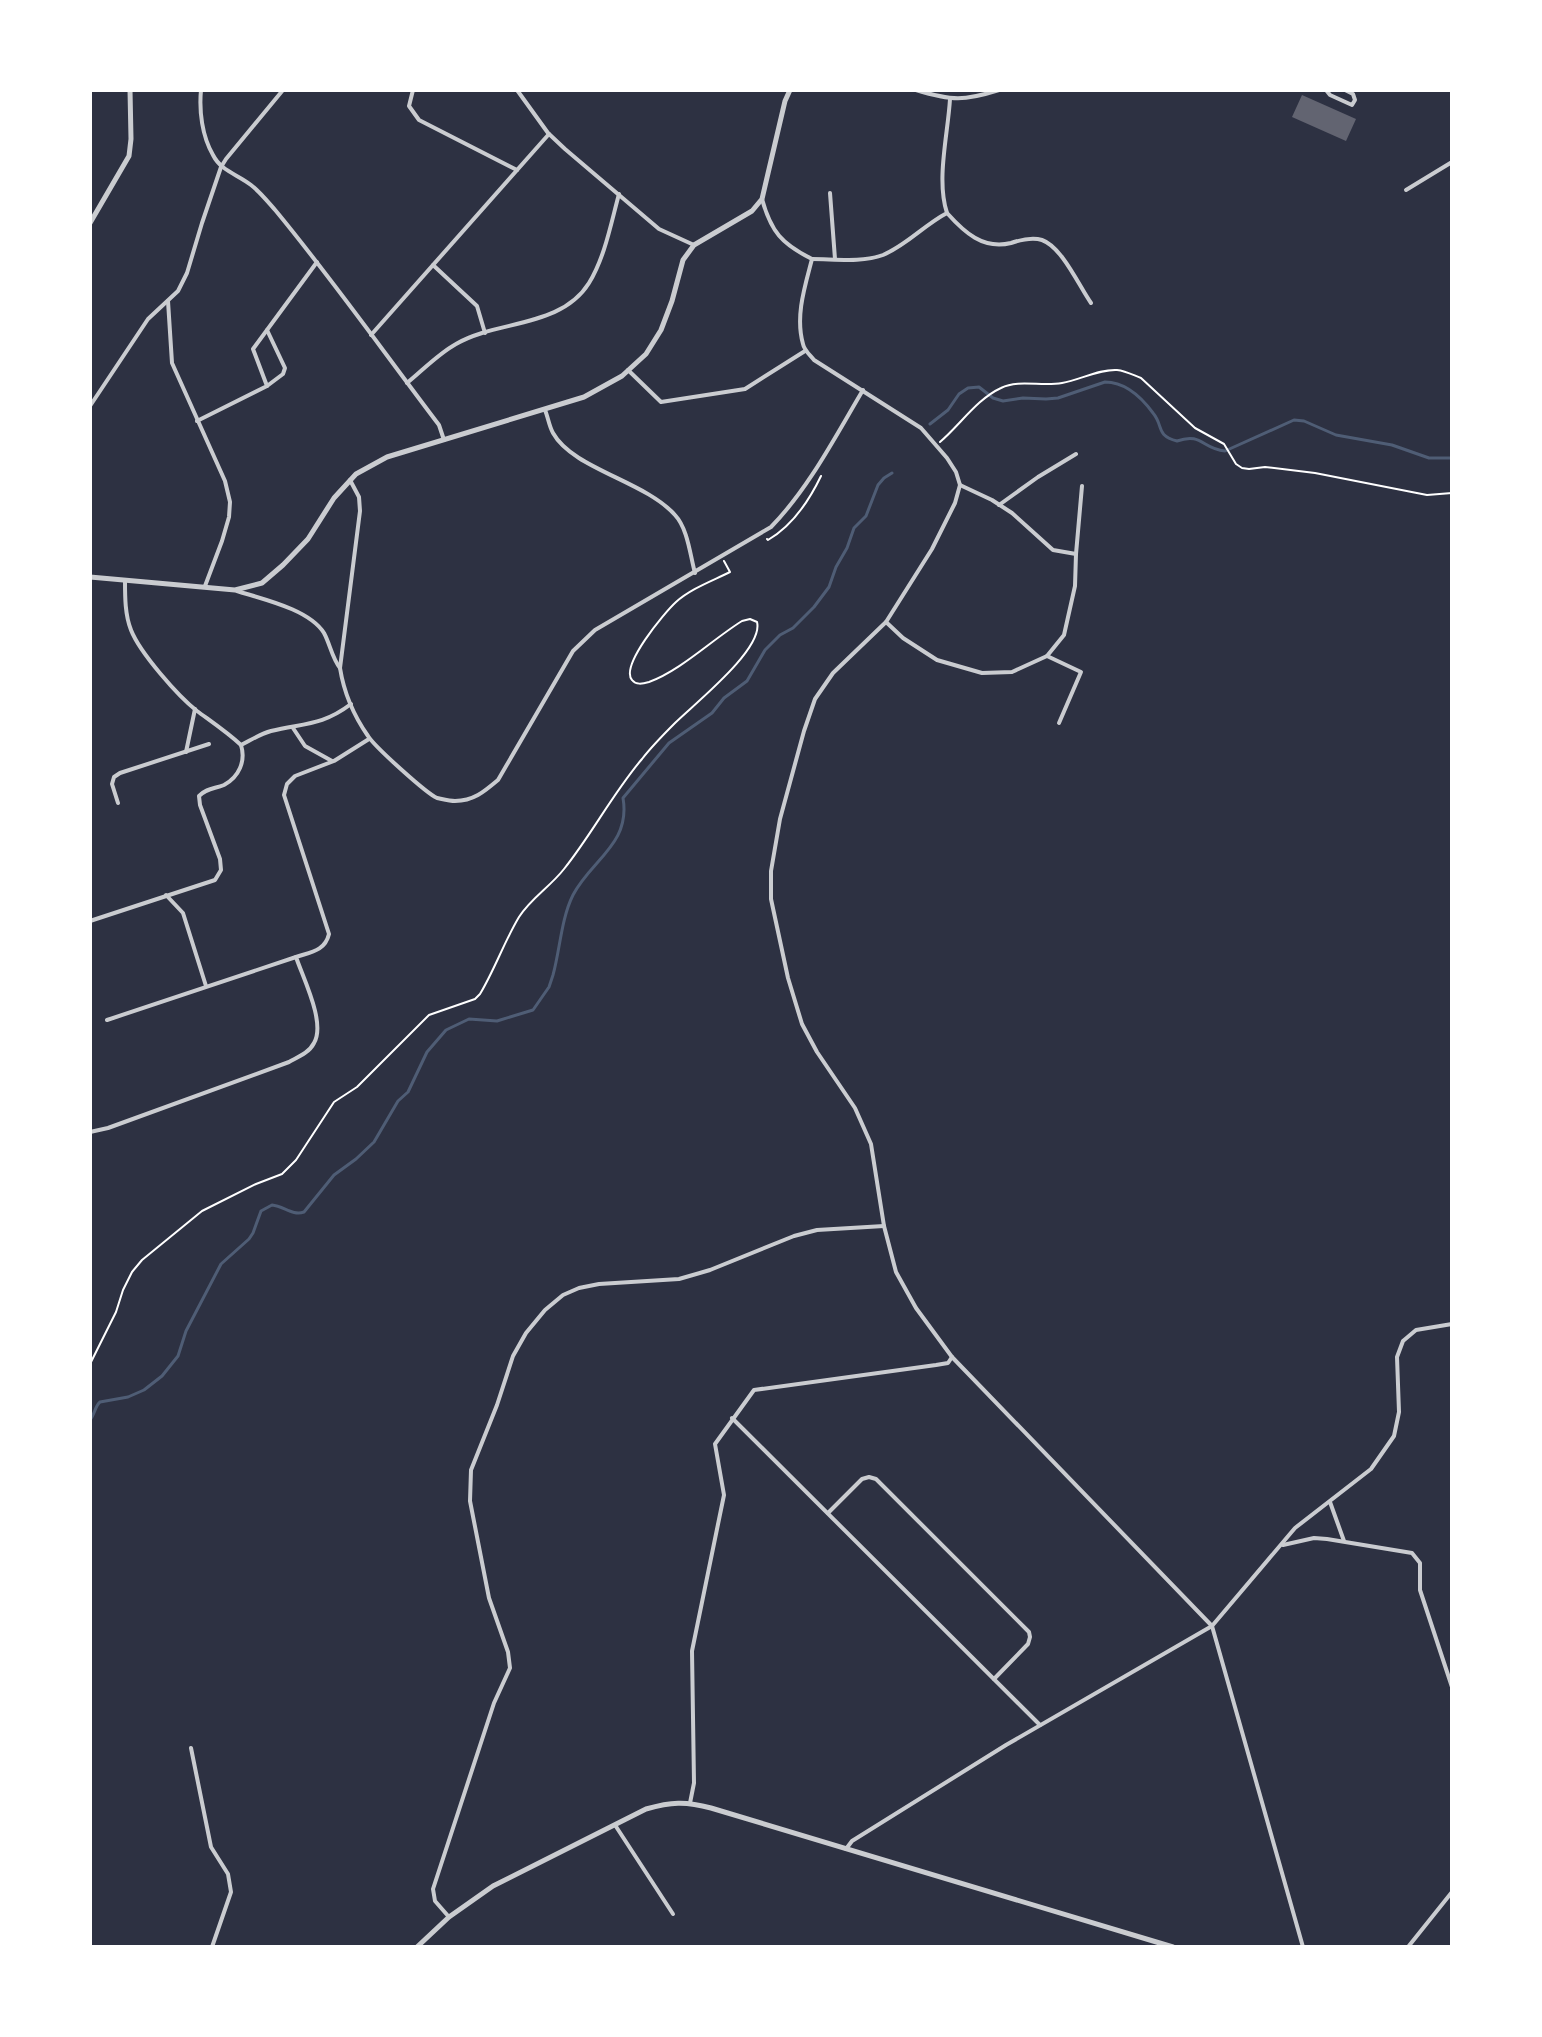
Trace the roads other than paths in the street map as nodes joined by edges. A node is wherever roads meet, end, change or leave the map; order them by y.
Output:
1 (130, 90) edge
2 (201, 90) edge
3 (283, 90) edge
4 (413, 90) edge
5 (517, 90) edge
6 (790, 90) edge
7 (916, 90) edge
8 (999, 90) edge
9 (1326, 90) edge
10 (1345, 90) edge
11 (950, 99) junction
12 (549, 134) junction
13 (1452, 162) edge
14 (221, 167) junction
15 (517, 170) junction
16 (1406, 190) dead end
17 (830, 193) dead end
18 (619, 194) junction
19 (762, 199) junction
20 (947, 213) junction
21 (90, 223) edge
22 (694, 245) junction
23 (812, 259) junction
24 (835, 259) junction
25 (317, 262) junction
26 (433, 265) junction
27 (168, 300) junction
28 (1091, 303) dead end
29 (267, 330) junction
30 (485, 333) junction
31 (371, 335) junction
32 (806, 350) junction
33 (628, 370) junction
34 (407, 383) junction
35 (267, 386) junction
36 (863, 390) junction
37 (90, 406) edge
38 (545, 410) junction
39 (197, 421) junction
40 (444, 440) junction
41 (1076, 454) dead end
42 (350, 480) junction
43 (960, 485) junction
44 (1082, 486) dead end
45 (999, 505) junction
46 (1076, 554) junction
47 (695, 573) junction
48 (90, 577) edge
49 (125, 581) junction
50 (205, 586) junction
51 (235, 590) junction
52 (886, 622) junction
53 (1047, 656) junction
54 (340, 668) junction
55 (351, 704) junction
56 (195, 709) junction
57 (1059, 723) dead end
58 (293, 728) junction
59 (370, 739) junction
60 (209, 744) dead end
61 (241, 745) junction
62 (186, 752) junction
63 (334, 761) junction
64 (118, 803) dead end
65 (166, 895) junction
66 (90, 921) edge
67 (296, 957) junction
68 (206, 986) junction
69 (107, 1020) dead end
70 (90, 1132) edge
71 (884, 1226) junction
72 (1452, 1324) edge
73 (952, 1357) junction
74 (732, 1418) junction
75 (1330, 1502) junction
76 (828, 1513) junction
77 (1344, 1541) junction
78 (1281, 1545) junction
79 (1212, 1626) junction
80 (994, 1679) junction
81 (1452, 1687) edge
82 (1040, 1725) junction
83 (191, 1748) dead end
84 (690, 1803) junction
85 (615, 1825) junction
86 (846, 1849) junction
87 (1452, 1892) edge
88 (673, 1914) dead end
89 (449, 1917) junction
90 (212, 1947) edge
91 (417, 1947) edge
92 (1173, 1947) edge
93 (1303, 1947) edge
94 (1408, 1947) edge

1 - 21 street
2 - 14 street
3 - 14 street
4 - 15 street
5 - 12 street
6 - 19 street
7 - 11 street
8 - 11 street
9 - 10 street
11 - 20 street
12 - 15 street
12 - 18 street
13 - 16 street
14 - 25 street
14 - 27 street
15 - 26 street
17 - 24 street
18 - 22 street
18 - 30 street
19 - 22 street
19 - 23 street
20 - 24 street
20 - 28 street
22 - 33 street
23 - 24 street
23 - 32 street
25 - 29 street
25 - 31 street
26 - 30 street
26 - 31 street
27 - 37 street
27 - 39 street
29 - 35 street
29 - 35 street
30 - 34 street
31 - 34 street
32 - 33 street
32 - 36 street
33 - 38 street
34 - 40 street
35 - 39 street
36 - 43 street
36 - 47 street
38 - 40 street
38 - 47 street
39 - 50 street
40 - 42 street
41 - 45 street
42 - 51 street
42 - 54 street
43 - 45 street
43 - 52 street
44 - 46 street
45 - 46 street
46 - 53 street
47 - 59 street
48 - 49 street
49 - 50 street
49 - 56 street
50 - 51 street
51 - 54 street
52 - 53 street
52 - 71 street
53 - 57 street
54 - 55 street
55 - 58 street
55 - 59 street
56 - 61 street
56 - 62 street
58 - 61 street
58 - 63 street
59 - 63 street
60 - 62 street
61 - 65 street
62 - 64 street
63 - 67 street
65 - 66 street
65 - 68 street
67 - 68 street
67 - 70 street
68 - 69 street
71 - 73 street
71 - 89 street
72 - 75 street
73 - 74 street
73 - 79 street
74 - 76 street
74 - 84 street
75 - 77 street
75 - 78 street
76 - 80 street
76 - 80 street
77 - 78 street
77 - 81 street
78 - 79 street
79 - 82 street
79 - 93 street
80 - 82 street
82 - 86 street
83 - 90 street
84 - 85 street
84 - 86 street
85 - 88 street
85 - 89 street
86 - 92 street
87 - 94 street
89 - 91 street

